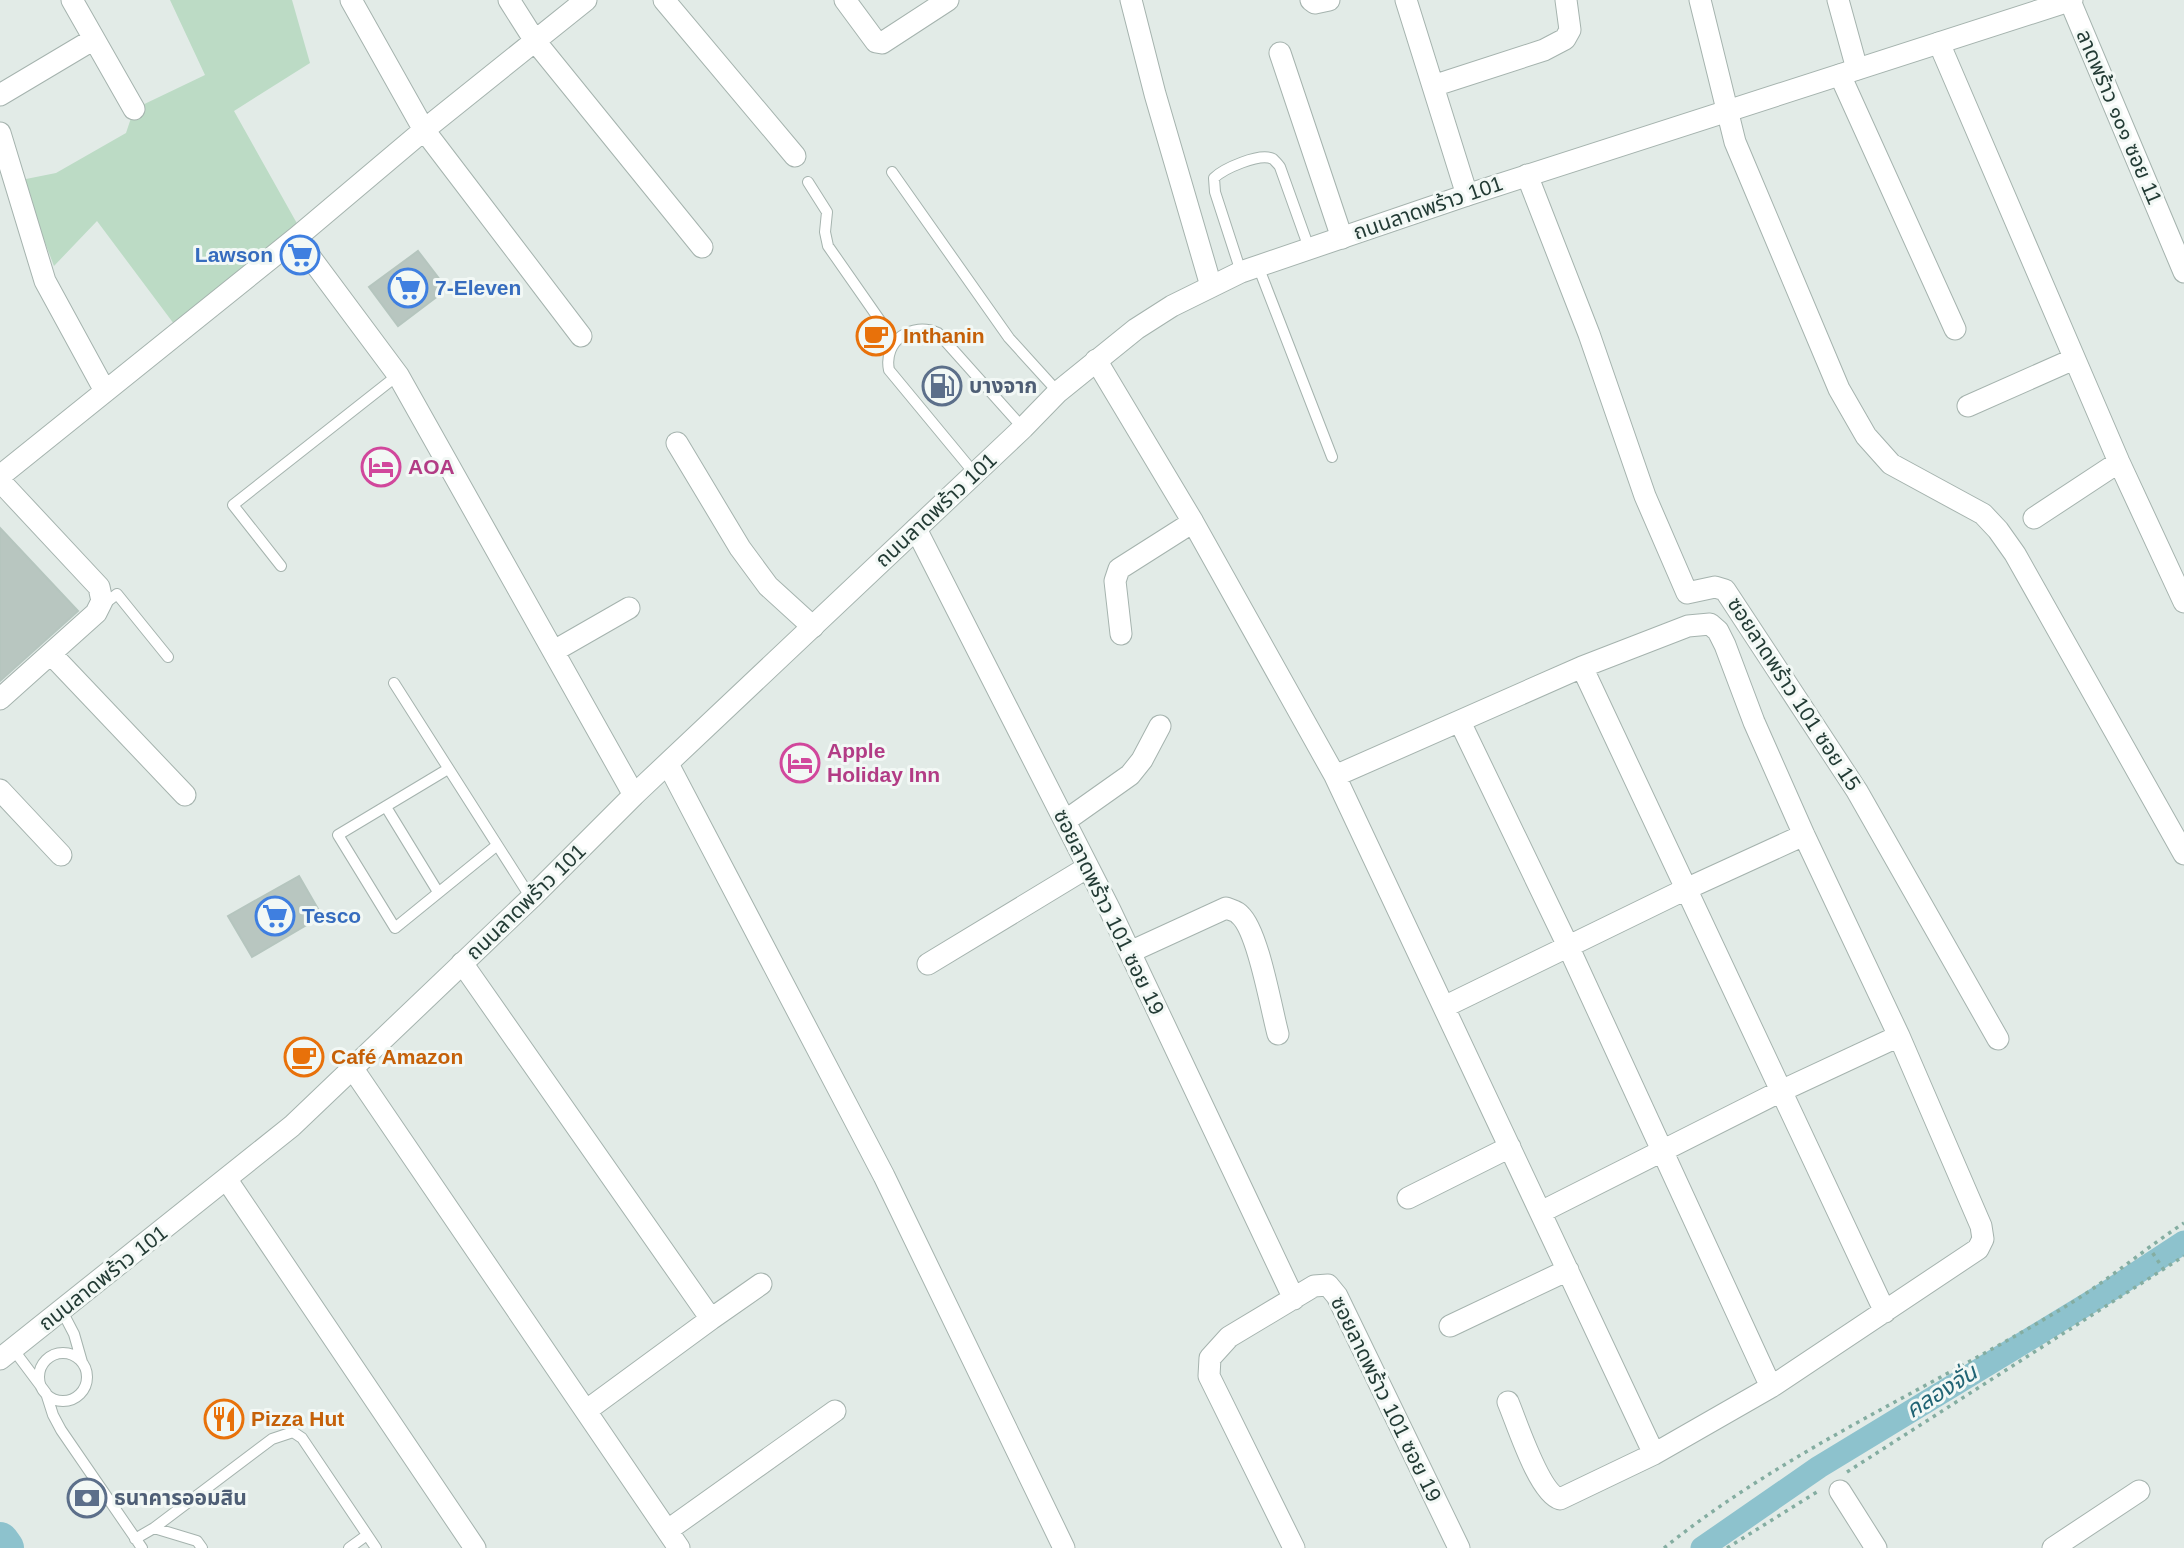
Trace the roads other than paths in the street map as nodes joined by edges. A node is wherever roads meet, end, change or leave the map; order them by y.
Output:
1 (72, 0) edge
2 (351, 0) edge
3 (509, 0) edge
4 (586, 0) edge
5 (664, 0) edge
6 (845, 0) edge
7 (948, 0) edge
8 (1131, 0) edge
9 (1311, 0) edge
10 (1329, 0) edge
11 (1406, 0) edge
12 (1566, 0) edge
13 (1700, 0) edge
14 (1838, 0) edge
15 (2071, 0) edge
16 (2035, 6) edge
17 (94, 39) junction
18 (535, 41) junction
19 (1939, 43) junction
20 (1280, 53) dead end
21 (1849, 72) junction
22 (1433, 86) junction
23 (0, 95) edge
24 (134, 109) dead end
25 (1727, 111) junction
26 (424, 130) junction
27 (0, 133) edge
28 (795, 156) dead end
29 (892, 172) dead end
30 (1527, 175) junction
31 (808, 182) dead end
32 (1467, 195) junction
33 (296, 238) junction
34 (1342, 238) junction
35 (702, 247) dead end
36 (1309, 248) junction
37 (1249, 269) junction
38 (2184, 272) edge
39 (1211, 286) junction
40 (1955, 330) dead end
41 (581, 336) dead end
42 (895, 342) junction
43 (2074, 359) junction
44 (1096, 360) junction
45 (398, 375) junction
46 (105, 390) junction
47 (1058, 392) junction
48 (1968, 407) dead end
49 (1023, 428) junction
50 (677, 443) dead end
51 (1332, 457) dead end
52 (2119, 462) junction
53 (975, 474) junction
54 (0, 479) edge
55 (2034, 518) dead end
56 (1193, 522) junction
57 (916, 529) junction
58 (281, 566) dead end
59 (2184, 602) edge
60 (629, 608) dead end
61 (99, 609) junction
62 (813, 627) junction
63 (1121, 634) dead end
64 (554, 651) junction
65 (51, 654) junction
66 (168, 657) dead end
67 (1582, 667) junction
68 (394, 683) dead end
69 (0, 699) edge
70 (1460, 722) junction
71 (1160, 726) dead end
72 (668, 764) junction
73 (448, 769) junction
74 (1335, 776) junction
75 (0, 790) edge
76 (184, 795) dead end
77 (634, 795) junction
78 (386, 807) junction
79 (1065, 821) junction
80 (1804, 835) junction
81 (496, 846) junction
82 (2184, 854) edge
83 (61, 855) dead end
84 (1088, 867) junction
85 (1686, 889) junction
86 (438, 892) junction
87 (531, 898) junction
88 (1567, 946) junction
89 (1130, 952) junction
90 (462, 964) junction
91 (928, 964) dead end
92 (1444, 1007) junction
93 (1278, 1034) dead end
94 (1899, 1036) junction
95 (1998, 1039) dead end
96 (353, 1069) junction
97 (1781, 1091) junction
98 (1510, 1147) junction
99 (1662, 1151) junction
100 (227, 1180) junction
101 (1408, 1198) dead end
102 (1541, 1212) junction
103 (1568, 1270) junction
104 (761, 1284) dead end
105 (1294, 1299) junction
106 (62, 1311) junction
107 (1885, 1312) junction
108 (711, 1319) junction
109 (1450, 1326) dead end
110 (6, 1354) edge
111 (82, 1362) junction
112 (1771, 1387) junction
113 (46, 1393) junction
114 (1508, 1402) dead end
115 (587, 1410) junction
116 (835, 1411) dead end
117 (1654, 1454) junction
118 (1834, 1485) road end
119 (2139, 1491) dead end
120 (154, 1528) junction
121 (367, 1535) junction
122 (674, 1539) edge
123 (138, 1544) edge
124 (202, 1548) edge
125 (349, 1548) edge
126 (376, 1548) edge
127 (475, 1548) edge
128 (1064, 1548) edge
129 (1294, 1548) edge
130 (1459, 1548) edge
131 (1876, 1548) edge
132 (2053, 1548) edge

1 - 17 street
2 - 26 street
3 - 18 street
4 - 18 street
5 - 28 street
6 - 7 street
8 - 39 street
9 - 10 street
11 - 22 street
12 - 22 street
13 - 25 street
14 - 21 street
15 - 16 street, ถนนลาดพร้าว 101
15 - 38 street, ลาดพร้าว ๑๐๑ ซอย 11
16 - 19 street, ถนนลาดพร้าว 101
17 - 23 street
17 - 24 street
18 - 26 street
18 - 35 street
19 - 21 street, ถนนลาดพร้าว 101
19 - 43 street
20 - 34 street
21 - 25 street, ถนนลาดพร้าว 101
21 - 40 street
22 - 32 street
25 - 30 street, ถนนลาดพร้าว 101
25 - 82 street
26 - 33 street
26 - 41 street
27 - 46 street
29 - 47 lane
30 - 32 street, ถนนลาดพร้าว 101
30 - 95 street, ซอยลาดพร้าว 101 ซอย 15
31 - 42 lane
32 - 34 street, ถนนลาดพร้าว 101
33 - 45 street
33 - 46 street
34 - 36 street, ถนนลาดพร้าว 101
36 - 37 street, ถนนลาดพร้าว 101
36 - 37 lane
37 - 39 street, ถนนลาดพร้าว 101
37 - 51 lane
39 - 44 street, ถนนลาดพร้าว 101
42 - 49 lane
42 - 53 lane
43 - 48 street
43 - 52 street
44 - 47 street, ถนนลาดพร้าว 101
44 - 56 street
45 - 58 lane
45 - 64 street
46 - 54 street
47 - 49 street, ถนนลาดพร้าว 101
49 - 53 street, ถนนลาดพร้าว 101
50 - 62 street
52 - 55 street
52 - 59 street
53 - 57 street, ถนนลาดพร้าว 101
54 - 61 street
56 - 63 street
56 - 74 street
57 - 62 street, ถนนลาดพร้าว 101
57 - 79 street, ซอยลาดพร้าว 101 ซอย 19
60 - 64 street
61 - 65 street
61 - 66 lane
62 - 72 street, ถนนลาดพร้าว 101
64 - 77 street
65 - 69 street
65 - 76 street
67 - 70 street
67 - 80 street
67 - 85 street
68 - 73 lane
70 - 74 street
70 - 88 street
71 - 79 street
72 - 77 street, ถนนลาดพร้าว 101
72 - 128 street
73 - 78 lane
73 - 81 lane
74 - 92 street
75 - 83 street
77 - 87 street, ถนนลาดพร้าว 101
78 - 86 lane
78 - 86 lane
79 - 84 street, ซอยลาดพร้าว 101 ซอย 19
80 - 85 street
80 - 94 street
81 - 86 lane
81 - 87 lane
84 - 89 street, ซอยลาดพร้าว 101 ซอย 19
84 - 91 street
85 - 88 street
85 - 97 street
87 - 90 street, ถนนลาดพร้าว 101
88 - 92 street
88 - 99 street
89 - 93 street
89 - 105 street, ซอยลาดพร้าว 101 ซอย 19
90 - 96 street, ถนนลาดพร้าว 101
90 - 108 street
92 - 98 street
94 - 97 street
94 - 107 street
96 - 100 street, ถนนลาดพร้าว 101
96 - 115 street
97 - 99 street
97 - 107 street
98 - 101 street
98 - 102 street
99 - 102 street
99 - 112 street
100 - 106 street, ถนนลาดพร้าว 101
100 - 127 street
102 - 103 street
103 - 109 street
103 - 117 street
104 - 108 street
105 - 129 street, ซอยลาดพร้าว 101 ซอย 19
105 - 130 street, ซอยลาดพร้าว 101 ซอย 19
106 - 110 street, ถนนลาดพร้าว 101
106 - 111 lane
107 - 112 street
108 - 115 street
110 - 113 lane
111 - 113 lane
111 - 113 lane
112 - 117 street
113 - 123 lane
114 - 117 street
115 - 122 street
116 - 122 street
118 - 131 street
119 - 132 street
120 - 121 lane
120 - 123 lane
120 - 124 lane
121 - 125 lane
121 - 126 lane

